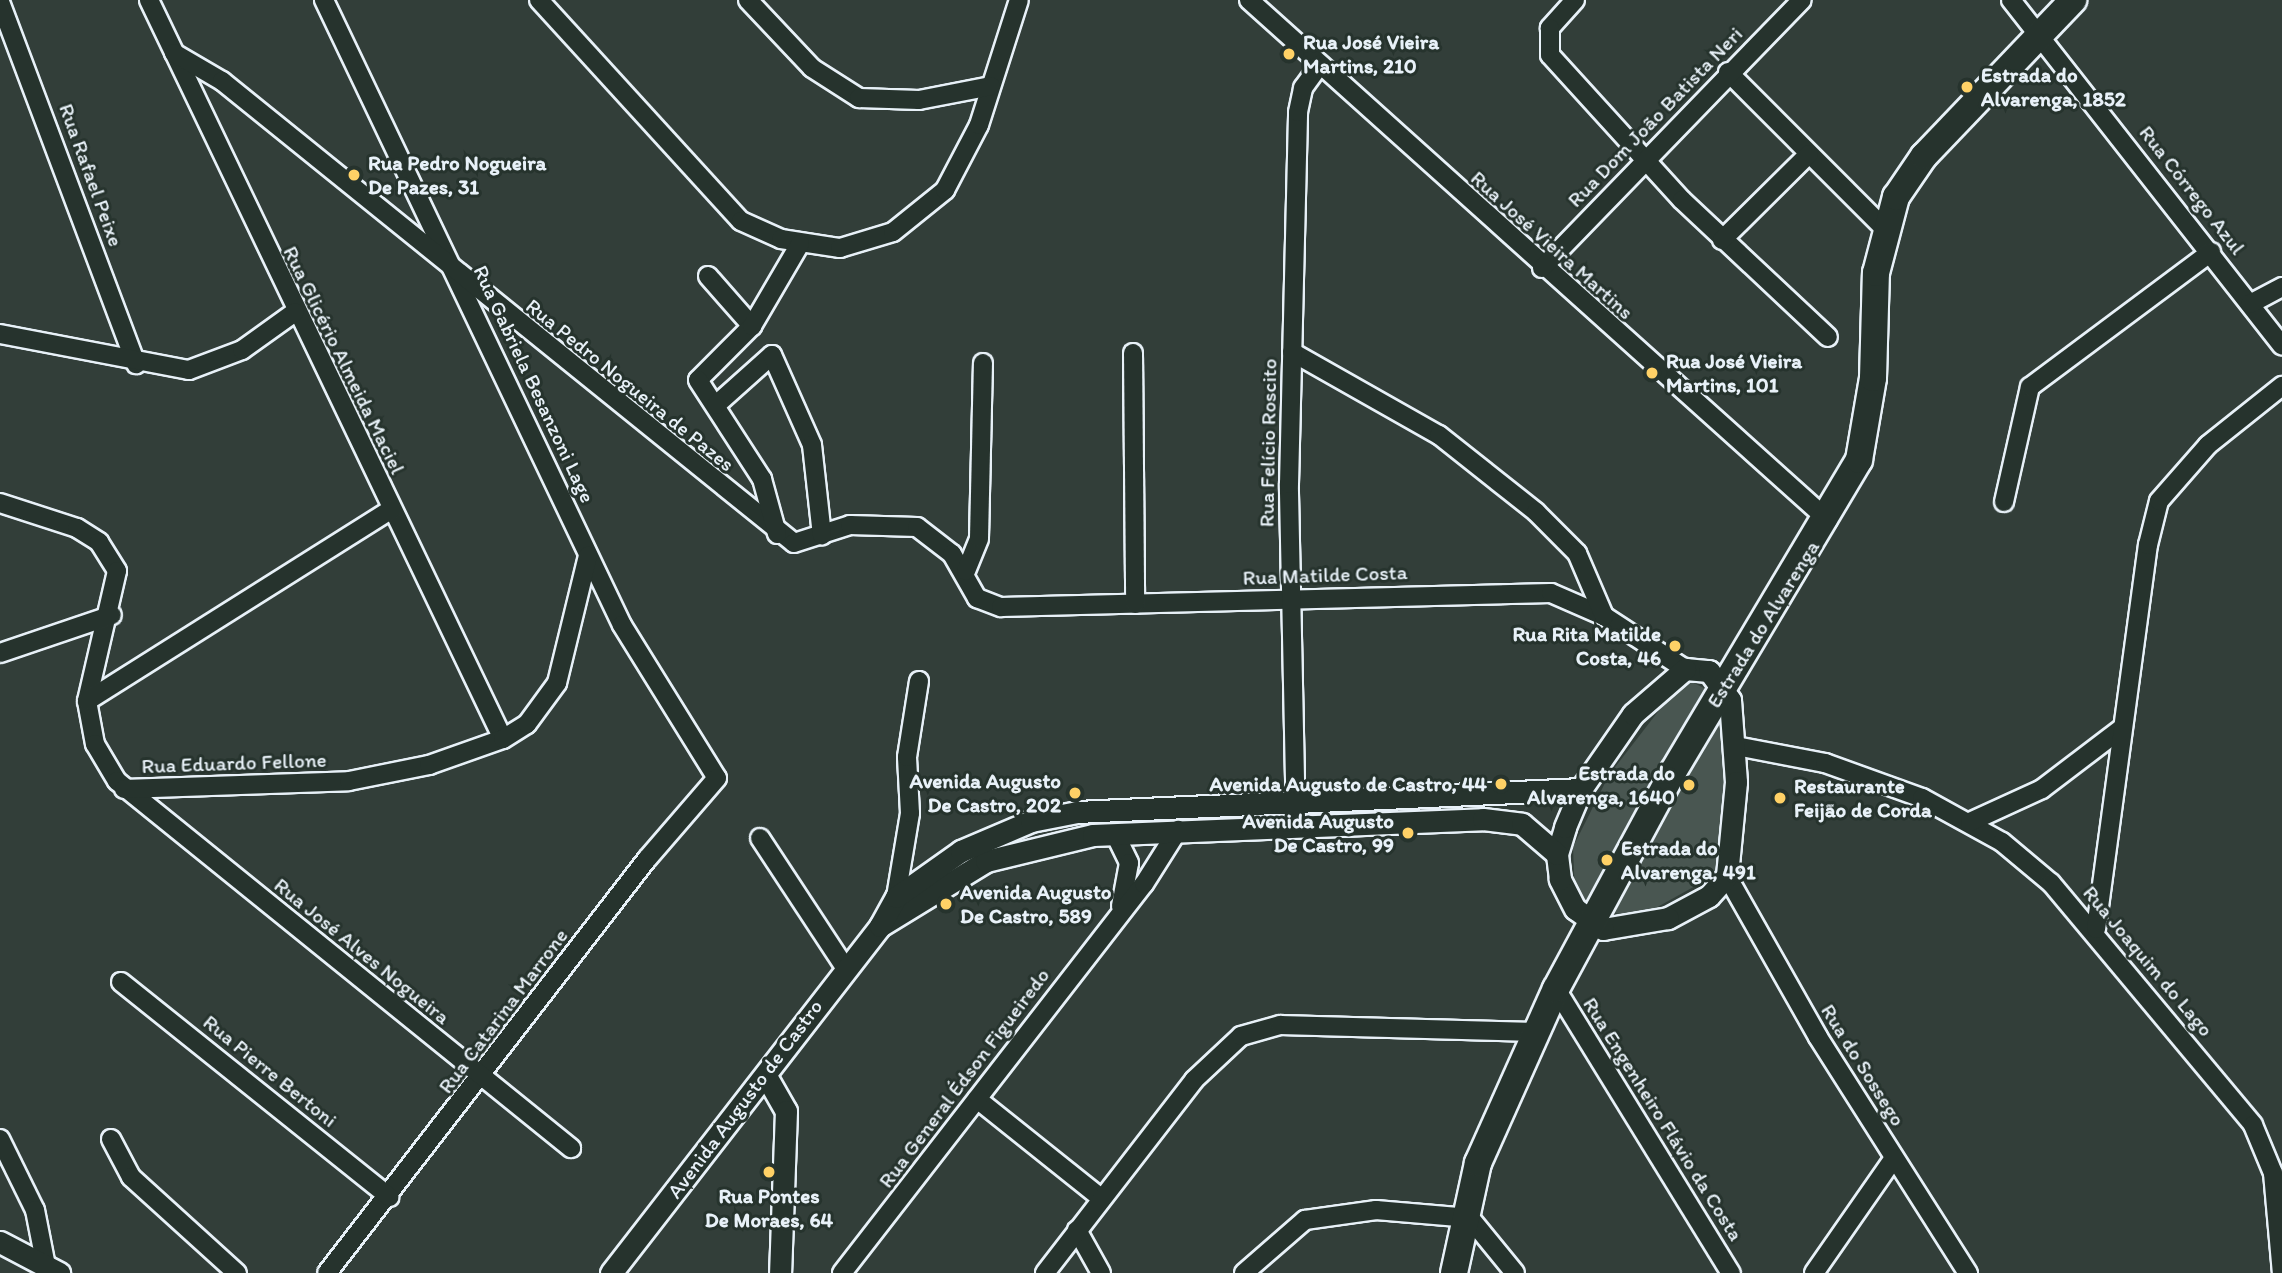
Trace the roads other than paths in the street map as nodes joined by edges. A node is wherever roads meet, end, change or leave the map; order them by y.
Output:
1 (149, 0) edge
2 (324, 0) edge
3 (539, 0) edge
4 (748, 0) edge
5 (1019, 0) edge
6 (1249, 0) edge
7 (1574, 0) edge
8 (1802, 0) edge
9 (2011, 0) edge
10 (2073, 0) edge
11 (0, 2) edge
12 (2042, 33) junction
13 (174, 53) junction
14 (1320, 65) junction
15 (1728, 72) junction
16 (990, 86) junction
17 (1809, 154) junction
18 (1646, 157) junction
19 (1884, 228) junction
20 (1722, 240) junction
21 (800, 244) junction
22 (2211, 252) junction
23 (1542, 268) junction
24 (457, 273) junction
25 (708, 276) dead end
26 (2282, 287) edge
27 (2250, 304) junction
28 (295, 312) junction
29 (752, 326) junction
30 (0, 334) edge
31 (1828, 337) dead end
32 (2282, 345) edge
33 (1292, 352) junction
34 (1133, 353) dead end
35 (983, 363) dead end
36 (136, 364) junction
37 (2282, 386) edge
38 (716, 405) junction
39 (2004, 502) dead end
40 (0, 503) edge
41 (392, 509) junction
42 (1828, 520) junction
43 (777, 534) junction
44 (822, 535) junction
45 (794, 543) joint
46 (588, 556) junction
47 (966, 571) junction
48 (1290, 599) junction
49 (1135, 604) junction
50 (112, 615) junction
51 (1604, 616) junction
52 (0, 653) edge
53 (1685, 669) junction
54 (919, 681) dead end
55 (1723, 686) junction
56 (87, 701) junction
57 (2122, 728) junction
58 (503, 739) junction
59 (1737, 746) junction
60 (717, 778) joint
61 (124, 789) junction
62 (1581, 789) junction
63 (1484, 796) junction
64 (1294, 799) junction
65 (1483, 819) junction
66 (1970, 822) junction
67 (1296, 827) junction
68 (1178, 830) junction
69 (1115, 834) junction
70 (760, 838) dead end
71 (1557, 854) junction
72 (1727, 876) junction
73 (896, 897) junction
74 (1120, 910) junction
75 (1591, 925) junction
76 (880, 926) junction
77 (2096, 929) junction
78 (844, 966) junction
79 (121, 982) dead end
80 (1556, 989) junction
81 (1535, 1032) junction
82 (482, 1076) junction
83 (766, 1076) junction
84 (977, 1099) junction
85 (0, 1139) edge
86 (111, 1139) dead end
87 (571, 1148) dead end
88 (1894, 1158) junction
89 (2277, 1176) edge
90 (389, 1197) junction
91 (1101, 1198) junction
92 (1462, 1215) junction
93 (1077, 1230) junction
94 (0, 1242) edge
95 (52, 1267) edge
96 (237, 1273) edge
97 (327, 1273) edge
98 (611, 1273) edge
99 (780, 1273) edge
100 (842, 1273) edge
101 (1045, 1273) edge
102 (1101, 1273) edge
103 (1244, 1273) edge
104 (1454, 1273) edge
105 (1515, 1273) edge
106 (1731, 1273) edge
107 (1814, 1273) edge
108 (1968, 1273) edge
109 (2282, 1273) edge

1 - 13 street, Rua Glicério Almeida Maciel
2 - 24 street, Rua Gabriela Besanzoni Lage
3 - 21 street
4 - 16 street
5 - 16 street
6 - 14 street, Rua José Vieira Martins
7 - 18 street
8 - 15 street, Rua Dom João Batista Neri
9 - 12 street, Rua Córrego Azul
10 - 12 main road, Estrada do Alvarenga
11 - 36 street, Rua Rafael Peixe
12 - 19 main road, Estrada do Alvarenga
12 - 22 street, Rua Córrego Azul
13 - 24 street, Rua Pedro Nogueira de Pazes
13 - 28 street, Rua Glicério Almeida Maciel
14 - 23 street, Rua José Vieira Martins
14 - 33 street, Rua Felício Roscito
15 - 17 street
15 - 18 street, Rua Dom João Batista Neri
16 - 21 street
17 - 19 street
17 - 20 street
18 - 20 street
18 - 23 street, Rua Dom João Batista Neri
19 - 42 main road, Estrada do Alvarenga
20 - 31 street
21 - 29 street
22 - 27 street, Rua Córrego Azul
22 - 39 street
23 - 42 street, Rua José Vieira Martins
24 - 43 street, Rua Pedro Nogueira de Pazes
24 - 46 street, Rua Gabriela Besanzoni Lage
25 - 29 street
26 - 27 street
27 - 32 street, Rua Córrego Azul
28 - 36 street
28 - 41 street, Rua Glicério Almeida Maciel
29 - 38 street
30 - 36 street
33 - 48 street, Rua Felício Roscito
33 - 51 street
34 - 49 street
35 - 47 street
37 - 57 street
38 - 43 street
38 - 44 street
40 - 50 street, Rua Eduardo Fellone
41 - 56 street
41 - 58 street, Rua Glicério Almeida Maciel
42 - 55 main road, Estrada do Alvarenga
43 - 45 street, Rua Pedro Nogueira de Pazes
44 - 45 street, Rua Matilde Costa
44 - 47 street, Rua Matilde Costa
46 - 58 street, Rua Eduardo Fellone
46 - 60 street, Rua Gabriela Besanzoni Lage
47 - 49 street, Rua Matilde Costa
48 - 49 street, Rua Matilde Costa
48 - 51 street, Rua Matilde Costa
48 - 64 street, Rua Felício Roscito
50 - 52 street
50 - 56 street, Rua Eduardo Fellone
51 - 53 street, Rua Matilde Costa
53 - 55 street
53 - 62 street
54 - 73 street
55 - 59 street
55 - 75 main road, Estrada do Alvarenga
56 - 61 street, Rua Eduardo Fellone
57 - 66 street
57 - 77 street
58 - 61 street, Rua Eduardo Fellone
59 - 66 street, Rua Joaquim do Lago
59 - 72 street
60 - 82 street, Rua Catarina Marrone
61 - 82 street, Rua José Alves Nogueira
62 - 63 street, Avenida Augusto de Castro
62 - 71 street
63 - 64 street, Avenida Augusto de Castro
63 - 65 street
64 - 67 street, Rua Felício Roscito
64 - 73 street, Avenida Augusto de Castro
65 - 67 street, Avenida Augusto de Castro
65 - 71 street, Avenida Augusto de Castro
66 - 77 street, Rua Joaquim do Lago
67 - 68 street, Avenida Augusto de Castro
68 - 69 street, Avenida Augusto de Castro
68 - 74 street, Rua General Édson Figueiredo
69 - 74 street, Rua General Édson Figueiredo
69 - 76 street, Avenida Augusto de Castro
70 - 78 street
71 - 75 street
72 - 75 street
72 - 88 street, Rua do Sossego
73 - 76 street, Avenida Augusto de Castro
74 - 84 street, Rua General Édson Figueiredo
75 - 80 main road, Estrada do Alvarenga
76 - 78 street, Avenida Augusto de Castro
77 - 89 street, Rua Joaquim do Lago
78 - 83 street, Avenida Augusto de Castro
79 - 90 street, Rua Pierre Bertoni
80 - 81 main road, Estrada do Alvarenga
80 - 106 street, Rua Engenheiro Flávio da Costa
81 - 91 street
81 - 92 main road, Estrada do Alvarenga
82 - 87 street, Rua José Alves Nogueira
82 - 90 street, Rua Catarina Marrone
83 - 98 street, Avenida Augusto de Castro
83 - 99 street
84 - 91 street
84 - 100 street, Rua General Édson Figueiredo
85 - 95 street
86 - 96 street
88 - 107 street
88 - 108 street, Rua do Sossego
89 - 109 street, Rua Joaquim do Lago
90 - 97 street, Rua Catarina Marrone
91 - 93 street
92 - 103 street
92 - 104 main road, Estrada do Alvarenga
92 - 105 street
93 - 101 street
93 - 102 street
94 - 95 street

